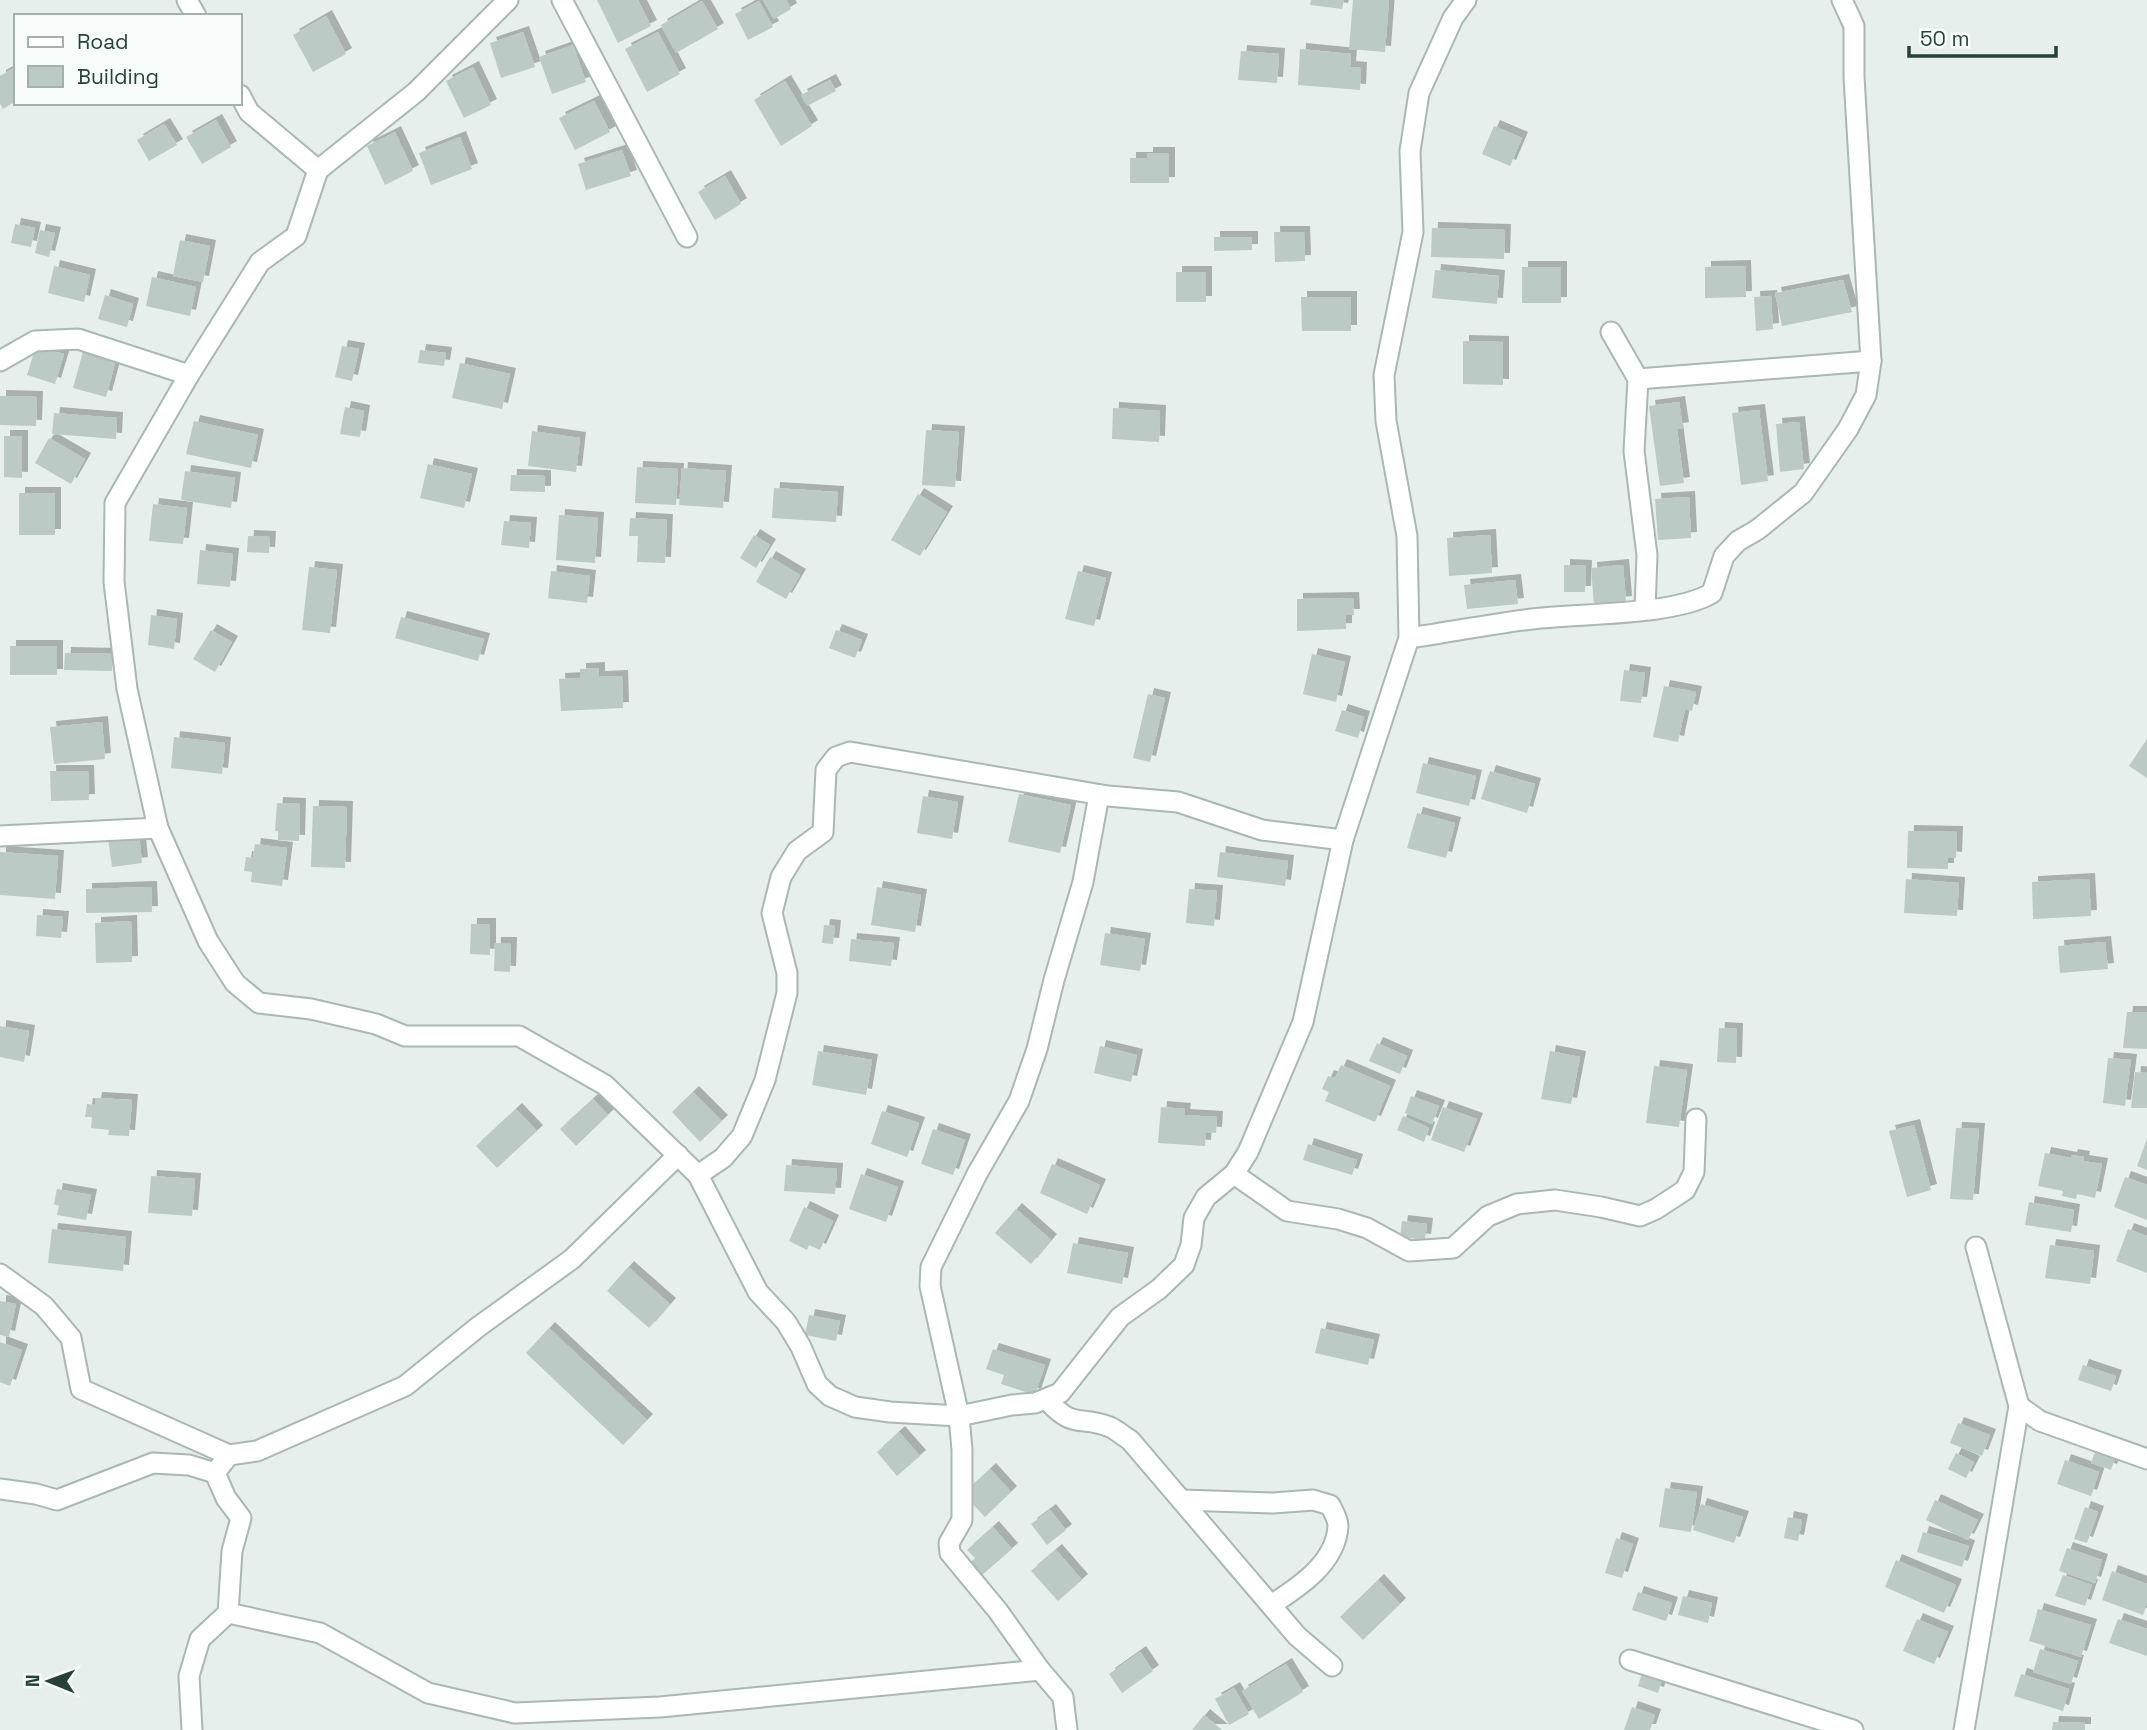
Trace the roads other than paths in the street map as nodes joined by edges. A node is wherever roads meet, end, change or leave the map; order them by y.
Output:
1 (508, 0) edge
2 (562, 0) edge
3 (1466, 0) edge
4 (1842, 0) edge
5 (242, 99) edge
6 (318, 170) junction
7 (687, 237) dead end
8 (1611, 332) dead end
9 (0, 361) edge
10 (1871, 361) junction
11 (188, 374) junction
12 (1638, 379) junction
13 (1645, 609) junction
14 (1409, 638) junction
15 (1099, 795) junction
16 (158, 828) junction
17 (0, 836) edge
18 (1343, 840) junction
19 (1696, 1119) dead end
20 (678, 1155) junction
21 (1234, 1174) junction
22 (698, 1175) junction
23 (1976, 1247) dead end
24 (0, 1274) edge
25 (1047, 1400) junction
26 (2020, 1406) junction
27 (959, 1416) junction
28 (229, 1455) junction
29 (2147, 1459) edge
30 (215, 1473) junction
31 (0, 1489) edge
32 (1182, 1500) junction
33 (1271, 1605) junction
34 (228, 1613) junction
35 (1630, 1660) dead end
36 (1332, 1666) dead end
37 (1040, 1670) junction
38 (192, 1730) edge
39 (1067, 1730) edge
40 (1853, 1730) edge
41 (1964, 1730) edge

1 - 6 street
2 - 7 street
3 - 14 street
4 - 10 street
5 - 6 street
6 - 11 street
8 - 12 street
9 - 11 street
10 - 12 street
10 - 13 street
11 - 16 street
12 - 13 street
13 - 14 street
14 - 18 street
15 - 18 street
15 - 22 street
15 - 27 street
16 - 17 street
16 - 20 street
18 - 21 street
19 - 21 street
20 - 22 street
20 - 28 street
21 - 25 street
22 - 27 street
23 - 26 street
24 - 28 street
25 - 27 street
25 - 32 street
26 - 29 street
26 - 41 street
27 - 37 street
28 - 30 street
30 - 31 street
30 - 34 street
32 - 33 street
32 - 33 street
33 - 36 street
34 - 37 street
34 - 38 street
35 - 40 street
37 - 39 street

